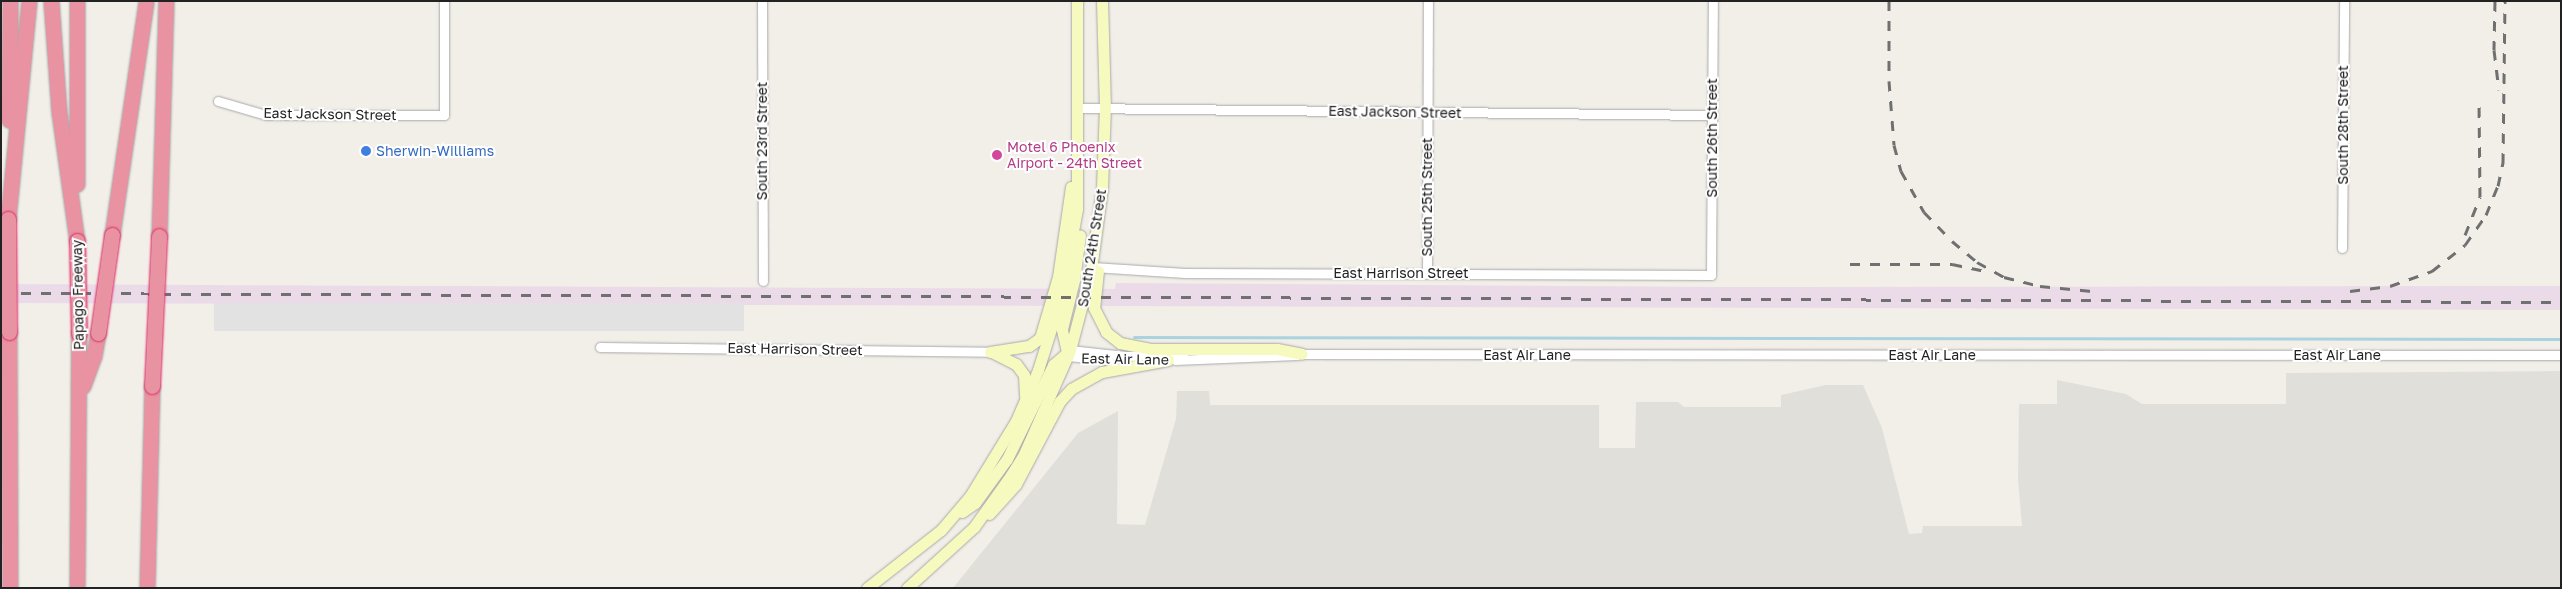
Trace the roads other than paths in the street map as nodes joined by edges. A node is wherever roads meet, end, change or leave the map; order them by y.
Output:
1 (10, 1) edge
2 (29, 1) edge
3 (51, 1) edge
4 (77, 1) edge
5 (146, 1) edge
6 (166, 1) edge
7 (444, 1) edge
8 (762, 1) edge
9 (1077, 1) edge
10 (1102, 1) edge
11 (1428, 1) edge
12 (1712, 1) edge
13 (2344, 1) edge
14 (218, 101) dead end
15 (1078, 108) junction
16 (1105, 108) junction
17 (1428, 112) junction
18 (1713, 115) junction
19 (1076, 171) junction
20 (1077, 209) junction
21 (8, 219) junction
22 (77, 241) junction
23 (2342, 248) dead end
24 (1095, 267) junction
25 (1428, 273) junction
26 (1711, 275) joint
27 (763, 281) dead end
28 (600, 347) dead end
29 (990, 352) junction
30 (1068, 353) junction
31 (1302, 354) junction
32 (2561, 355) edge
33 (1168, 360) junction
34 (80, 394) junction
35 (1024, 400) junction
36 (1, 442) edge
37 (952, 519) junction
38 (10, 521) junction
39 (974, 527) junction
40 (10, 588) edge
41 (77, 588) edge
42 (147, 588) edge
43 (867, 588) edge
44 (906, 588) edge

1 - 21 highway
2 - 21 highway
3 - 22 highway
4 - 22 highway, Papago Freeway
5 - 34 highway, bridge
6 - 42 highway, bridge
7 - 14 street, East Jackson Street
8 - 27 street, South 23rd Street
9 - 15 main road, South 24th Street
10 - 16 main road, South 24th Street
11 - 17 street, South 25th Street
12 - 18 street, South 26th Street
13 - 23 street, South 28th Street
15 - 16 street, East Jackson Street
15 - 19 main road, South 24th Street
16 - 17 street, East Jackson Street
16 - 24 main road, South 24th Street
17 - 18 street, East Jackson Street
17 - 25 street, South 25th Street
18 - 26 street, South 26th Street
19 - 20 main road, South 24th Street
19 - 29 main road
20 - 30 main road
20 - 35 main road, South 24th Street
21 - 38 highway, bridge
22 - 34 highway, Papago Freeway, bridge
24 - 25 street, East Harrison Street
24 - 30 main road, South 24th Street
24 - 31 main road
25 - 26 street, East Harrison Street
28 - 29 street, East Harrison Street
29 - 35 main road
30 - 31 street, East Air Lane
30 - 33 street, East Air Lane
30 - 37 main road
30 - 39 main road, South 24th Street
31 - 32 street, East Air Lane
31 - 33 street, East Air Lane
33 - 39 main road
34 - 41 highway, Papago Freeway
35 - 37 main road, South 24th Street
36 - 38 highway
37 - 43 main road, South 24th Street
38 - 40 highway
39 - 44 main road, South 24th Street

